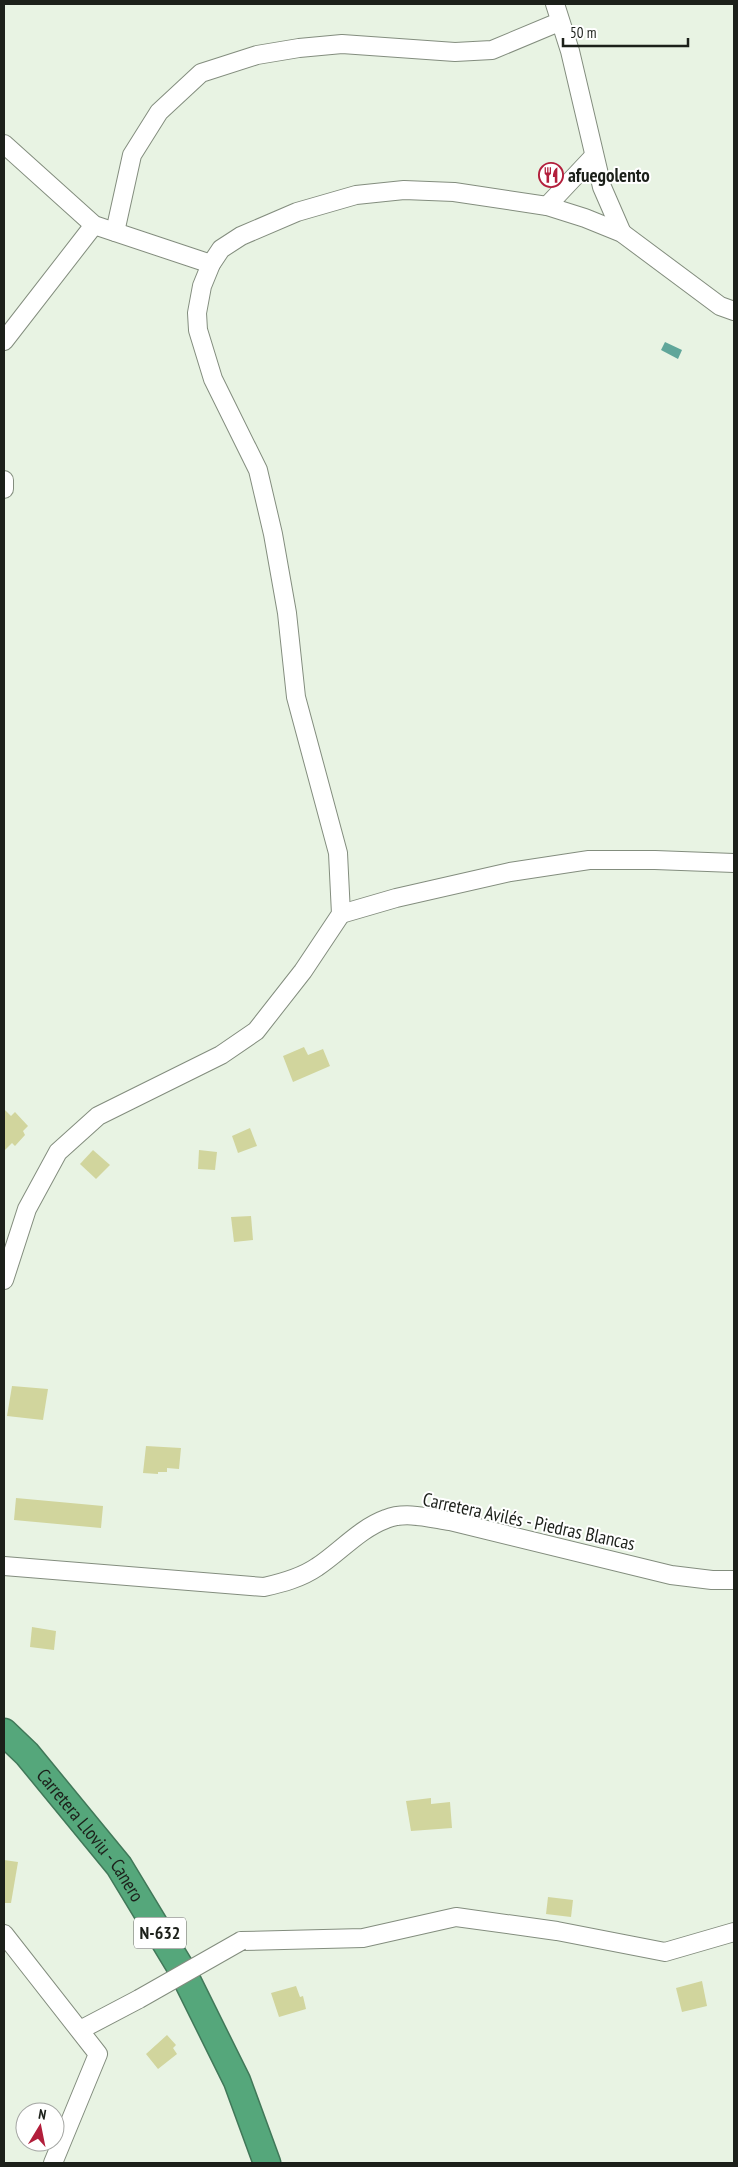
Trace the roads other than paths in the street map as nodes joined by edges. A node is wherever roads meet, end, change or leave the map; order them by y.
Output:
1 (555, 4) edge
2 (559, 22) junction
3 (4, 144) edge
4 (594, 156) junction
5 (547, 206) junction
6 (94, 225) junction
7 (115, 232) junction
8 (622, 234) junction
9 (210, 264) junction
10 (734, 311) edge
11 (4, 341) edge
12 (4, 480) edge
13 (4, 489) edge
14 (734, 863) edge
15 (342, 914) junction
16 (4, 1280) edge
17 (4, 1566) edge
18 (734, 1580) edge
19 (4, 1732) edge
20 (734, 1932) edge
21 (4, 1934) edge
22 (80, 2030) junction
23 (53, 2163) edge
24 (267, 2163) edge

1 - 2 street
2 - 4 street
2 - 7 street
3 - 6 street
4 - 5 street
4 - 8 street
5 - 8 street
5 - 9 street
6 - 7 street
6 - 11 street
7 - 9 street
8 - 10 street
9 - 15 street
12 - 13 street
14 - 15 street
15 - 16 street
17 - 18 street, Carretera Avilés - Piedras Blancas
19 - 24 highway, Carretera Lloviu - Canero / N-632
20 - 22 street, bridge
21 - 22 street
22 - 23 street

